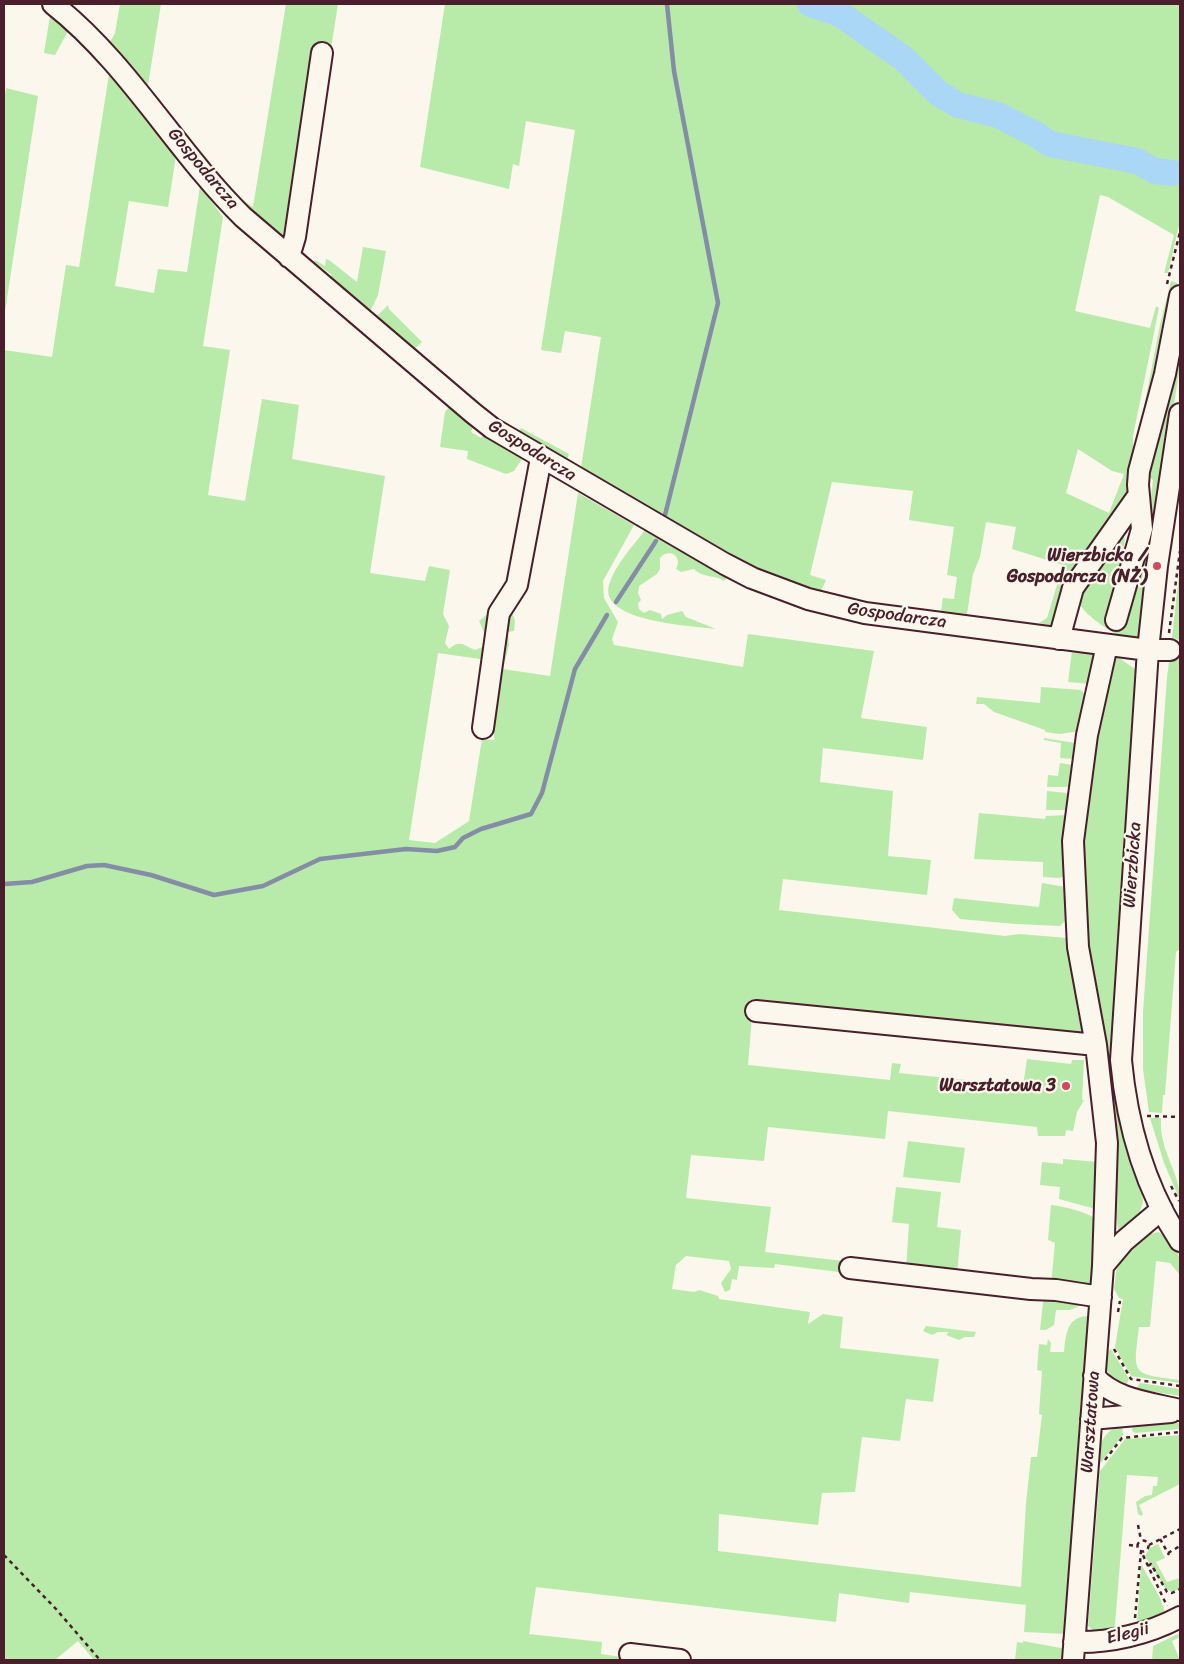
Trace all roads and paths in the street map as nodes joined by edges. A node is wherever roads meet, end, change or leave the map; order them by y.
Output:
1 (53, 4) edge
2 (322, 53) dead end
3 (289, 257) junction
4 (1180, 296) edge
5 (1180, 414) edge
6 (1180, 437) edge
7 (541, 458) junction
8 (1171, 478) junction
9 (1138, 496) junction
10 (1175, 551) dead end
11 (1180, 551) edge
12 (1166, 617) dead end
13 (1116, 620) dead end
14 (1060, 639) junction
15 (1107, 645) junction
16 (1162, 650) junction
17 (483, 728) dead end
18 (756, 1011) dead end
19 (1096, 1045) junction
20 (1146, 1108) dead end
21 (1150, 1116) dead end
22 (1180, 1118) edge
23 (1149, 1125) dead end
24 (1170, 1182) dead end
25 (1165, 1183) dead end
26 (1172, 1206) edge
27 (1180, 1241) edge
28 (1103, 1266) junction
29 (850, 1268) dead end
30 (1110, 1299) junction
31 (1117, 1319) dead end
32 (1112, 1346) dead end
33 (1094, 1376) junction
34 (1180, 1386) edge
35 (1123, 1395) junction
36 (1092, 1410) junction
37 (1180, 1410) edge
38 (1180, 1432) edge
39 (1122, 1438) dead end
40 (1138, 1525) dead end
41 (1180, 1530) edge
42 (1160, 1539) junction
43 (1142, 1541) junction
44 (1149, 1545) junction
45 (1129, 1546) dead end
46 (1138, 1546) junction
47 (1180, 1546) edge
48 (1141, 1552) junction
49 (4, 1555) edge
50 (1148, 1566) junction
51 (1180, 1589) edge
52 (1175, 1615) edge
53 (1136, 1634) junction
54 (1074, 1651) edge
55 (630, 1654) dead end
56 (100, 1660) edge
57 (680, 1660) edge

1 - 3 street, Gospodarcza
2 - 3 street
3 - 7 street, Gospodarcza
4 - 9 street
5 - 8 street, Wierzbicka
6 - 8 street, Wierzbicka
7 - 14 street, Gospodarcza
7 - 17 street
8 - 16 street, Wierzbicka
9 - 13 street
9 - 14 street
10 - 12 path
11 - 16 path
14 - 15 street, Gospodarcza
15 - 16 street, Gospodarcza
15 - 19 street, Warsztatowa
16 - 26 street, Wierzbicka
18 - 19 street
19 - 28 street, Warsztatowa
20 - 23 path
21 - 22 path
24 - 26 path
25 - 26 path
26 - 27 street, Wierzbicka
26 - 28 street
28 - 30 street, Warsztatowa
29 - 30 street
30 - 31 path
30 - 33 street, Warsztatowa
32 - 34 path
33 - 35 street
33 - 36 street, Warsztatowa
35 - 36 street
35 - 37 street
36 - 37 street
36 - 54 street, Warsztatowa
38 - 39 path
40 - 43 path
41 - 42 path
42 - 44 path
42 - 47 path
43 - 44 path
43 - 46 path
44 - 48 path
45 - 46 path
46 - 48 path
48 - 50 path
48 - 53 path
49 - 56 path
50 - 51 path
50 - 52 path
52 - 53 street, Elegii
53 - 54 street, Elegii
55 - 57 street

